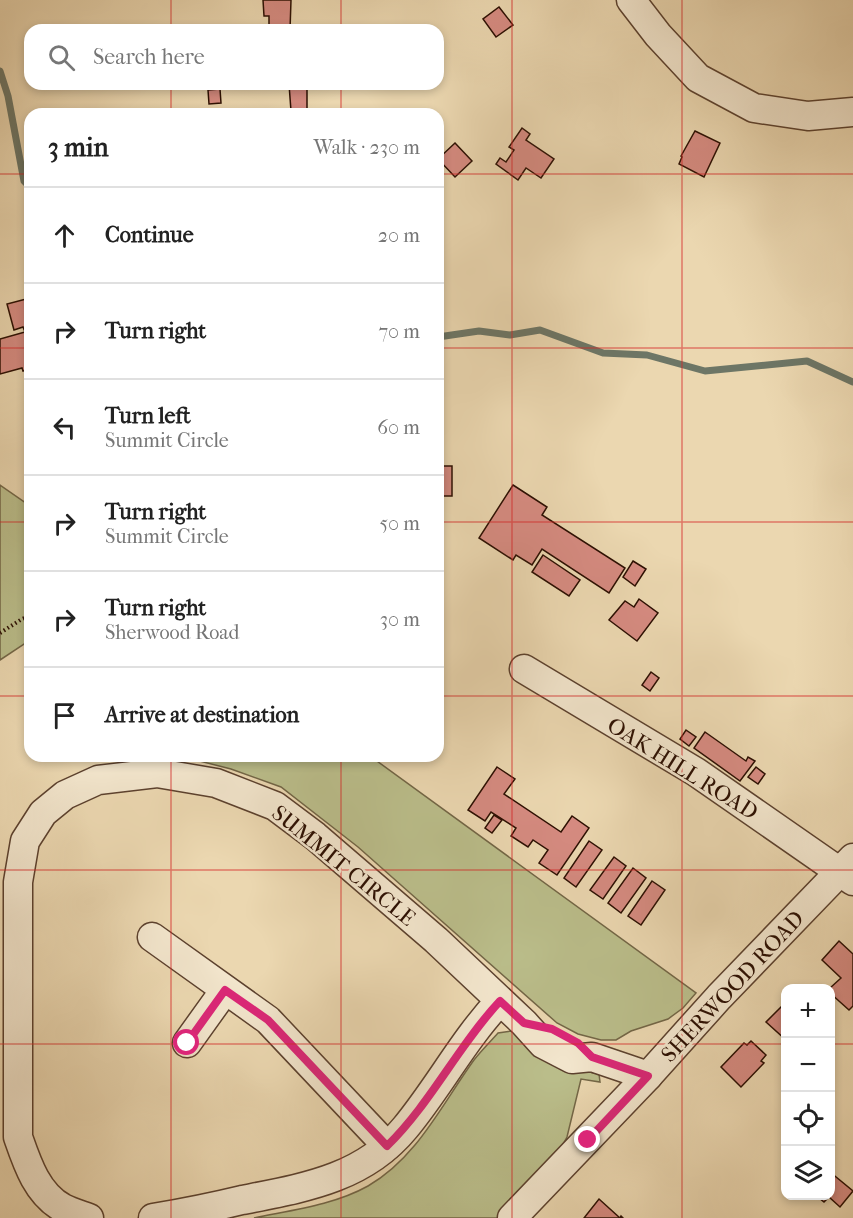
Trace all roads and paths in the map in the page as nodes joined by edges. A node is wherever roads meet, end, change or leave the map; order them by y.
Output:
1 (631, 0) edge
2 (853, 112) edge
3 (24, 618) edge
4 (0, 633) edge
5 (524, 669) dead end
6 (849, 870) edge
7 (152, 937) dead end
8 (225, 990) junction
9 (500, 1001) junction
10 (187, 1043) dead end
11 (648, 1076) junction
12 (387, 1146) junction
13 (89, 1218) edge
14 (153, 1218) edge
15 (512, 1218) edge

1 - 2 street
3 - 4 path
5 - 6 street, OAK HILL ROAD
6 - 11 street, SHERWOOD ROAD
7 - 8 street
8 - 10 street
8 - 12 street
9 - 11 street, SUMMIT CIRCLE
9 - 12 street
9 - 13 street, SUMMIT CIRCLE
11 - 15 street, SHERWOOD ROAD
12 - 14 street

